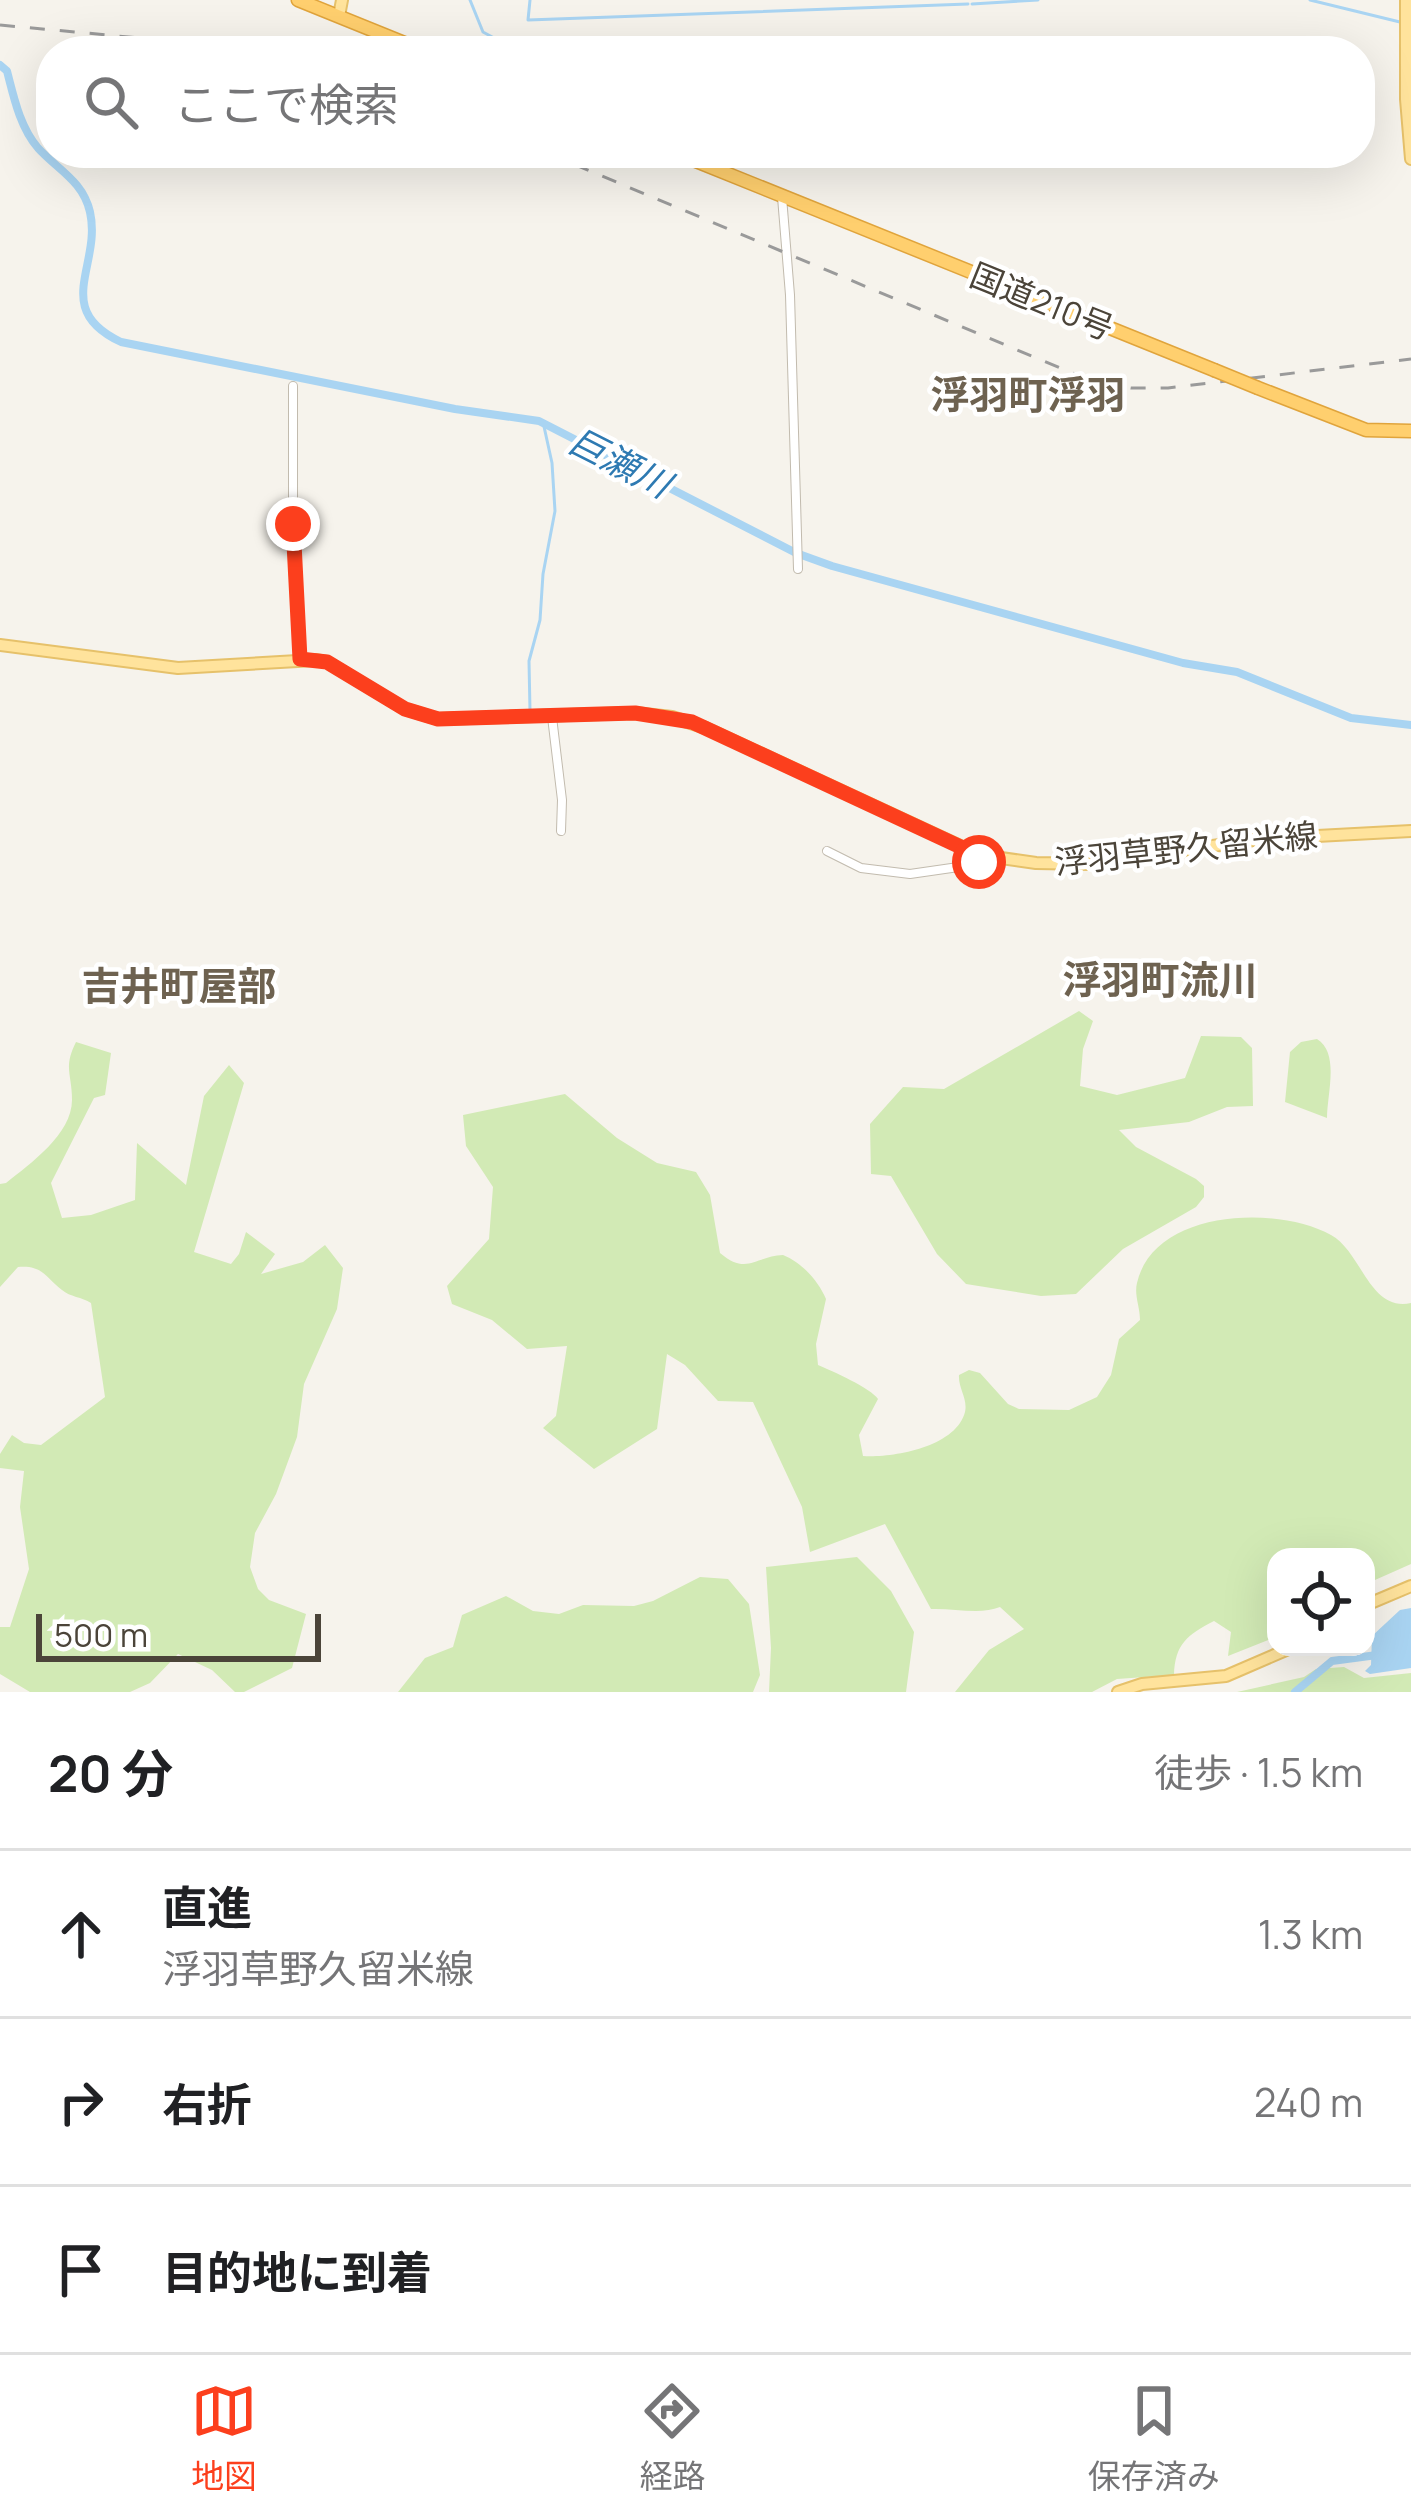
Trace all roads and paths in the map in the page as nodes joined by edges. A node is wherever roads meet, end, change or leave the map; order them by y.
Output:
1 (298, 0) edge
2 (342, 0) edge
3 (1406, 0) edge
4 (338, 16) junction
5 (387, 36) edge
6 (1411, 159) edge
7 (713, 168) edge
8 (782, 196) junction
9 (293, 386) dead end
10 (1411, 431) edge
11 (798, 569) dead end
12 (0, 645) edge
13 (300, 659) junction
14 (552, 717) junction
15 (561, 831) dead end
16 (1411, 831) edge
17 (827, 850) dead end
18 (995, 857) junction
19 (1411, 1586) edge
20 (1375, 1601) edge
21 (1272, 1656) edge
22 (1118, 1692) edge

1 - 4 highway
2 - 4 main road
3 - 6 main road
4 - 5 highway
7 - 8 highway, 国道210号
8 - 10 highway, 国道210号, bridge
8 - 11 street
9 - 13 street
12 - 13 main road, 浮羽草野久留米線
13 - 14 main road, 浮羽草野久留米線
14 - 15 street
14 - 18 main road, 浮羽草野久留米線
16 - 18 main road, 浮羽草野久留米線
17 - 18 street
19 - 20 main road
21 - 22 main road

